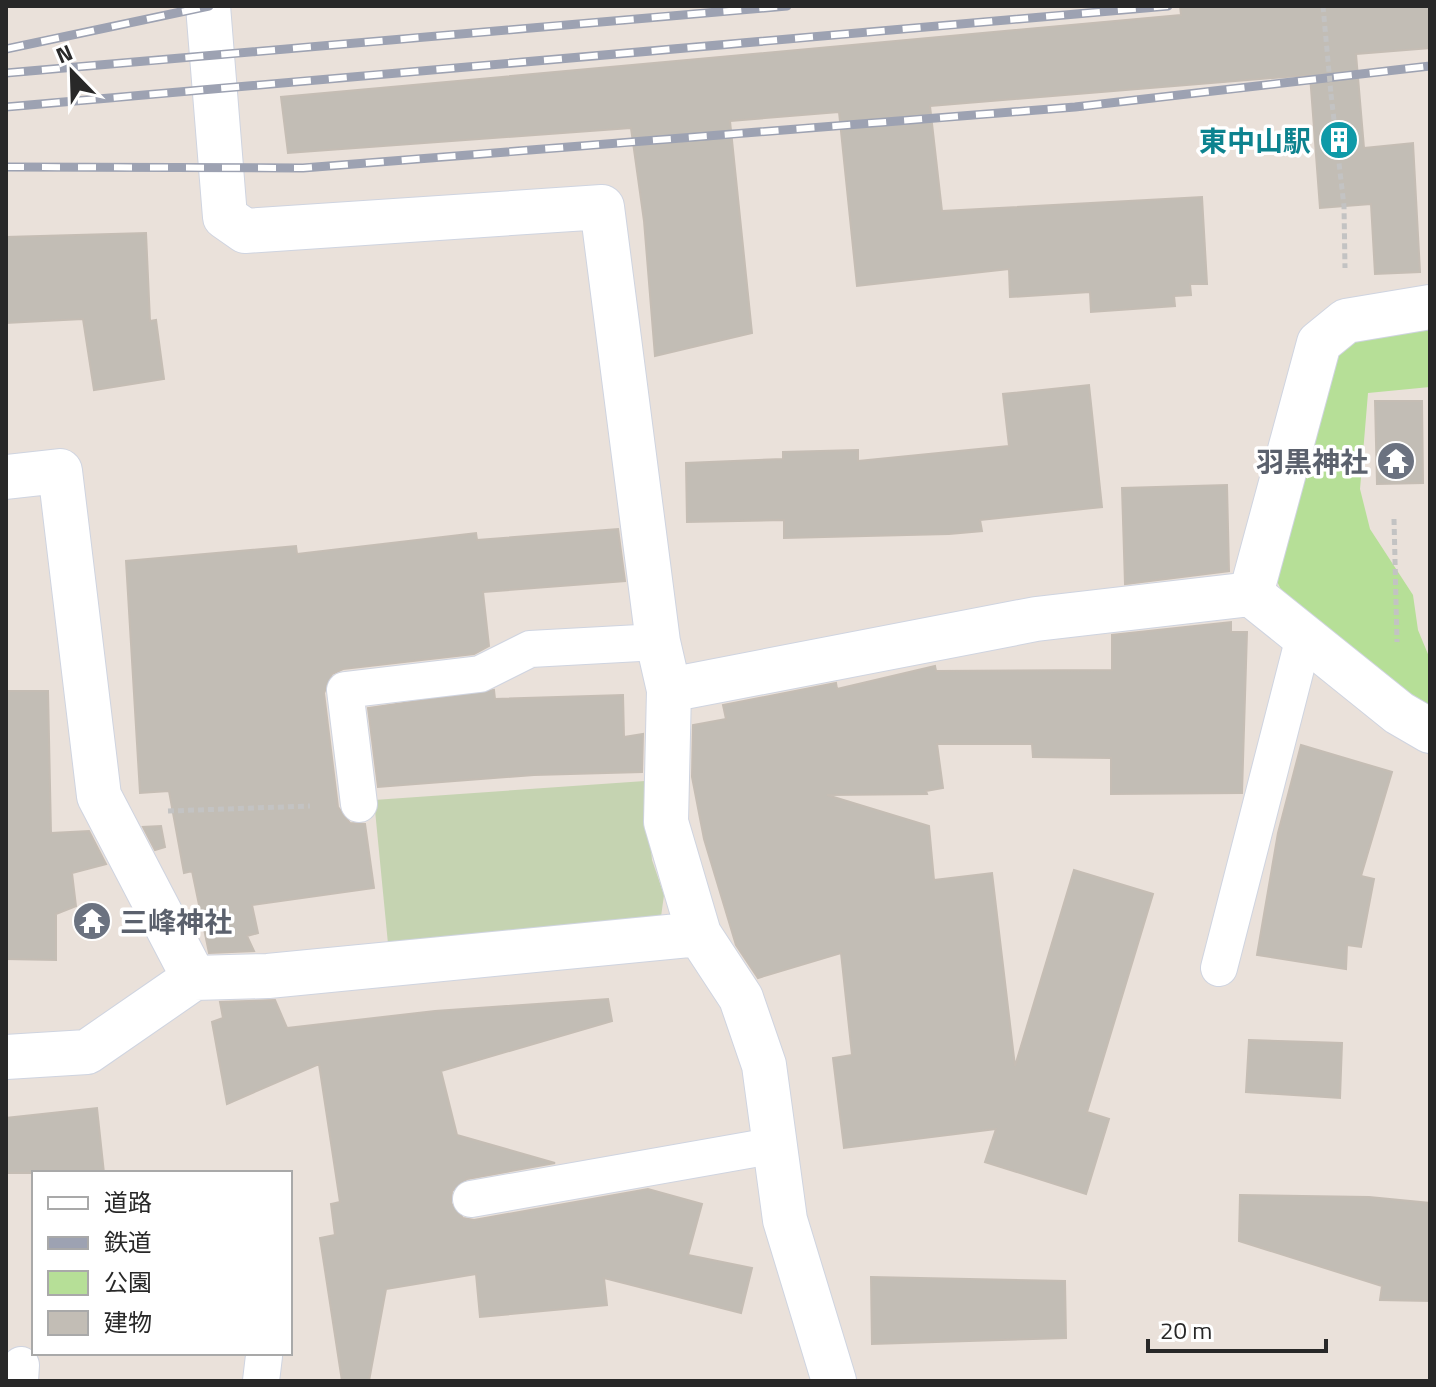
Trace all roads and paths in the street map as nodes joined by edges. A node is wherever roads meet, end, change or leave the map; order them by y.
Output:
1 (208, 6) edge
2 (1323, 6) edge
3 (1344, 206) dead end
4 (1430, 307) edge
5 (6, 477) edge
6 (1394, 519) dead end
7 (1251, 594) junction
8 (1304, 637) junction
9 (658, 642) junction
10 (669, 690) junction
11 (1414, 722) edge
12 (359, 804) joint
13 (109, 814) junction
14 (699, 934) junction
15 (1219, 968) dead end
16 (194, 978) junction
17 (6, 1057) edge
18 (777, 1145) junction
19 (471, 1199) dead end
20 (834, 1381) edge

1 - 9 street
2 - 3 path, bridge
4 - 7 street
5 - 13 street
6 - 11 path
7 - 8 street
7 - 10 street
8 - 11 street
8 - 15 lane
9 - 10 street
9 - 12 lane
10 - 14 street
12 - 13 path
13 - 16 street
14 - 16 street
14 - 18 street
16 - 17 street
18 - 19 lane
18 - 20 street

